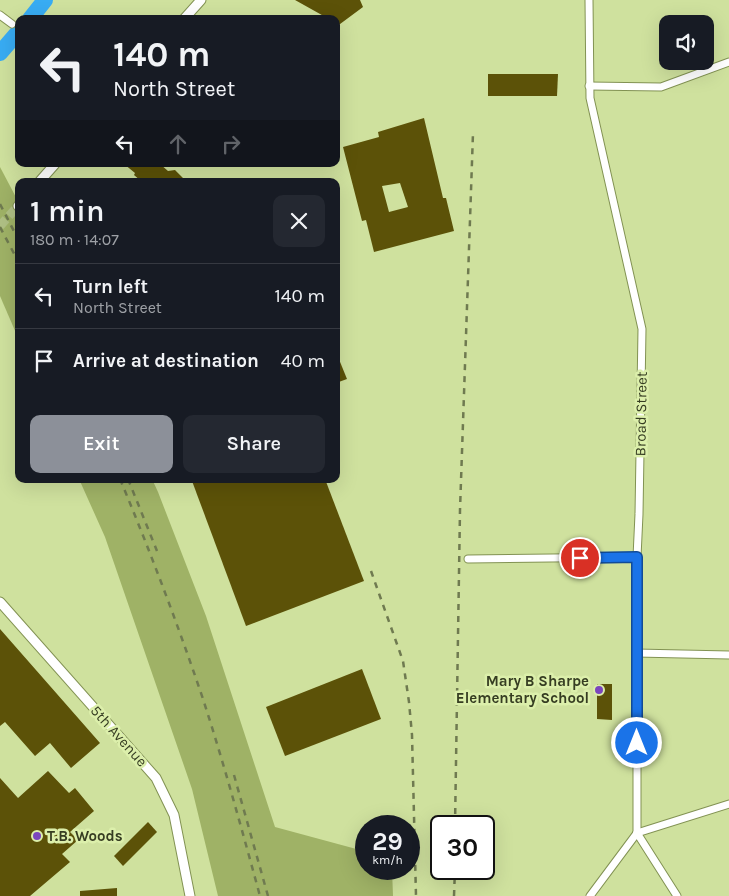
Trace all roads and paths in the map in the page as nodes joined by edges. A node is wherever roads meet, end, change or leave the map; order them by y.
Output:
1 (201, 0) edge
2 (589, 0) edge
3 (0, 15) edge
4 (188, 15) edge
5 (12, 24) dead end
6 (729, 62) edge
7 (589, 86) junction
8 (52, 167) edge
9 (43, 178) edge
10 (637, 557) junction
11 (468, 559) dead end
12 (0, 602) edge
13 (636, 652) junction
14 (729, 655) edge
15 (729, 804) edge
16 (637, 833) junction
17 (190, 896) edge
18 (590, 896) edge
19 (677, 896) edge

1 - 4 street
2 - 7 street, Broad Street
3 - 5 street
6 - 7 street
7 - 10 street, Broad Street
8 - 9 street
10 - 11 street
10 - 13 street, Broad Street
12 - 17 street, 5th Avenue
13 - 14 street
13 - 16 street, Broad Street
15 - 16 street
16 - 18 street
16 - 19 street

